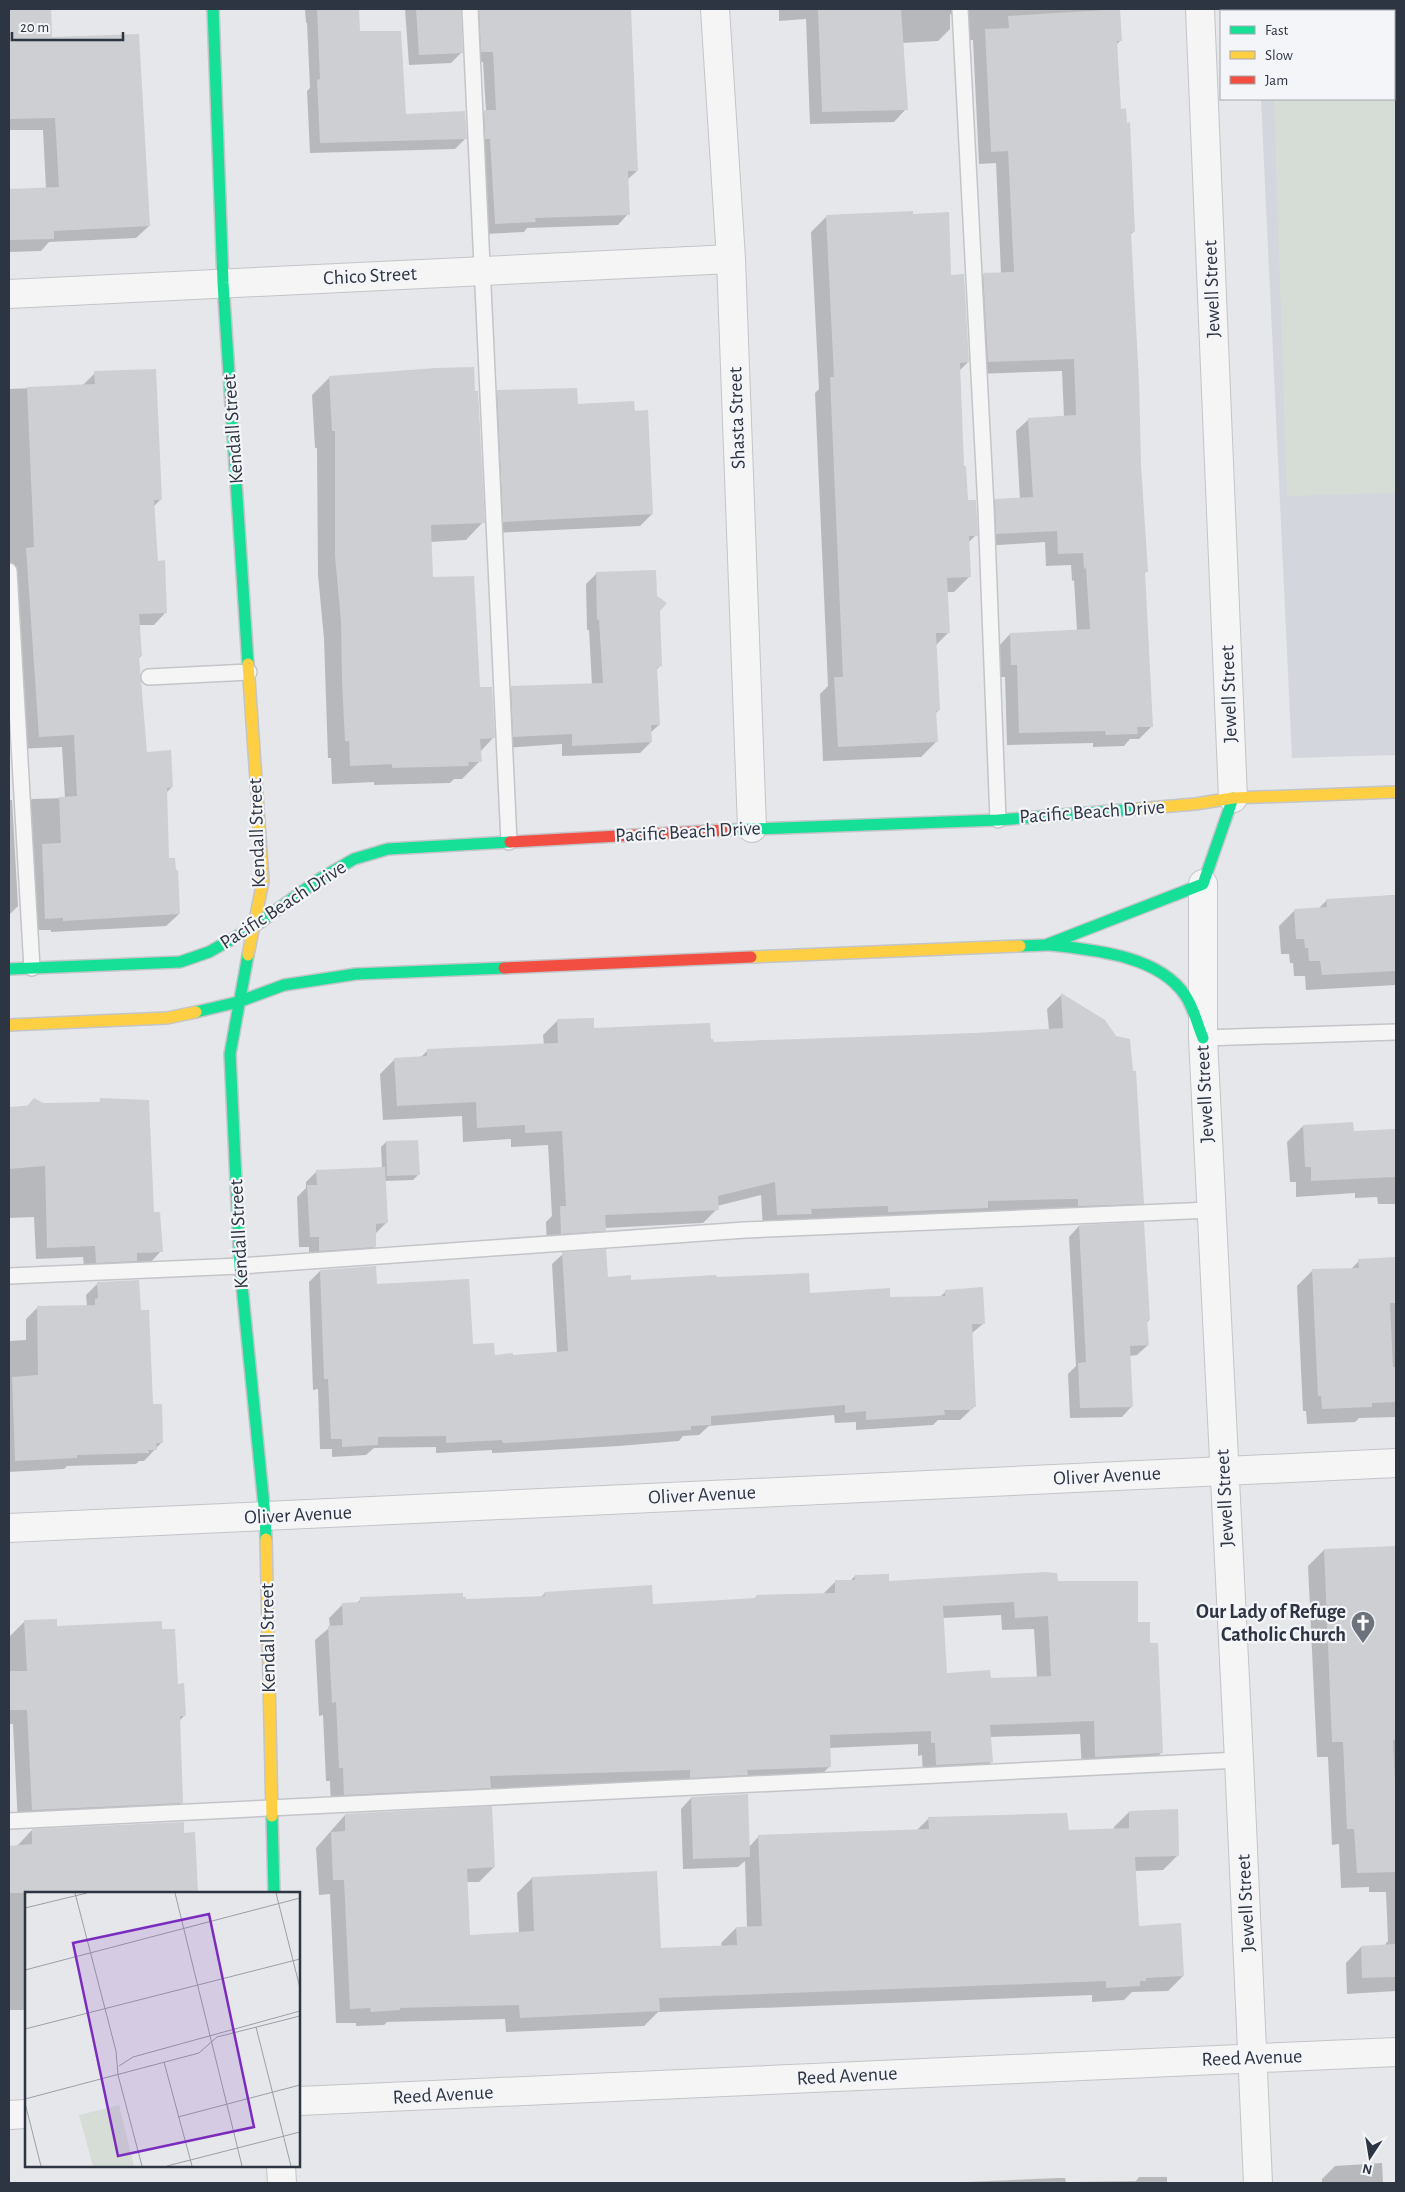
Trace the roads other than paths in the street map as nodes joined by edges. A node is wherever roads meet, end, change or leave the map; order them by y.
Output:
1 (213, 9) edge
2 (470, 9) edge
3 (715, 9) edge
4 (960, 9) edge
5 (1200, 9) edge
6 (731, 259) junction
7 (484, 270) junction
8 (223, 283) junction
9 (9, 294) edge
10 (9, 571) edge
11 (249, 672) junction
12 (149, 677) dead end
13 (1396, 792) edge
14 (1233, 798) junction
15 (998, 820) junction
16 (752, 828) junction
17 (509, 842) junction
18 (1203, 884) junction
19 (255, 926) junction
20 (1046, 944) junction
21 (32, 968) junction
22 (9, 969) edge
23 (238, 1002) junction
24 (9, 1025) edge
25 (1396, 1032) edge
26 (1202, 1038) junction
27 (1210, 1210) junction
28 (240, 1266) junction
29 (9, 1276) edge
30 (1396, 1463) edge
31 (1224, 1471) junction
32 (265, 1516) junction
33 (9, 1528) edge
34 (1239, 1760) junction
35 (272, 1808) junction
36 (9, 1821) edge
37 (274, 1892) edge
38 (1396, 2052) edge
39 (1253, 2058) junction
40 (300, 2101) edge
41 (25, 2114) edge
42 (9, 2115) edge
43 (281, 2167) edge
44 (282, 2183) edge
45 (1258, 2183) edge

1 - 8 street, Kendall Street
2 - 7 lane
3 - 6 street, Shasta Street
4 - 15 lane
5 - 14 street, Jewell Street
6 - 7 street, Chico Street
6 - 16 street, Shasta Street
7 - 8 street, Chico Street
7 - 17 lane
8 - 9 street, Chico Street
8 - 11 street, Kendall Street
10 - 21 lane
11 - 12 lane
11 - 19 street, Kendall Street
13 - 14 street, Pacific Beach Drive
14 - 15 street, Pacific Beach Drive
14 - 18 street, Jewell Street
15 - 16 street, Pacific Beach Drive
16 - 17 street, Pacific Beach Drive
17 - 19 street, Pacific Beach Drive
18 - 20 street
18 - 26 street, Jewell Street
19 - 21 street, Pacific Beach Drive
19 - 23 street, Kendall Street
20 - 23 street
20 - 26 street
21 - 22 street, Pacific Beach Drive
23 - 24 street
23 - 28 street, Kendall Street
25 - 26 lane
26 - 27 street, Jewell Street
27 - 28 lane
27 - 31 street, Jewell Street
28 - 29 lane
28 - 32 street, Kendall Street
30 - 31 street, Oliver Avenue
31 - 32 street, Oliver Avenue
31 - 34 street, Jewell Street
32 - 33 street, Oliver Avenue
32 - 35 street, Kendall Street
34 - 35 lane
34 - 39 street, Jewell Street
35 - 36 lane
35 - 37 street, Kendall Street
38 - 39 street, Reed Avenue
39 - 40 street, Reed Avenue
39 - 45 street, Jewell Street
41 - 42 street
43 - 44 street

